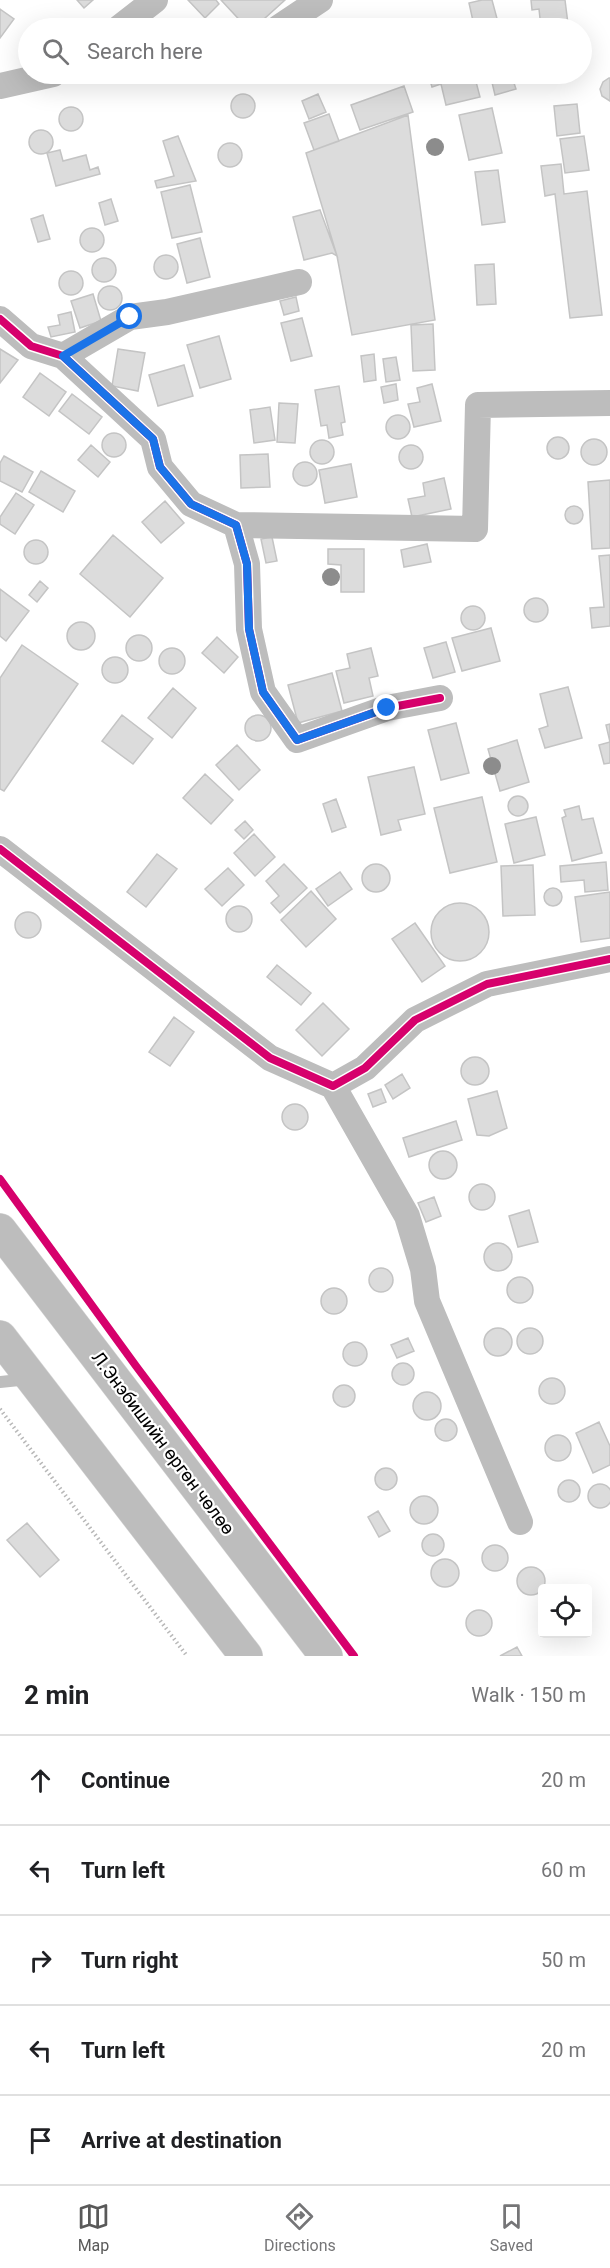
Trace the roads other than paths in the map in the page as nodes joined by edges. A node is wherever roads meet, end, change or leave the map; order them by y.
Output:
1 (155, 0) edge
2 (320, 0) edge
3 (132, 18) edge
4 (293, 18) edge
5 (18, 83) edge
6 (0, 87) edge
7 (300, 282) dead end
8 (0, 319) edge
9 (63, 356) junction
10 (610, 403) edge
11 (236, 525) junction
12 (440, 699) dead end
13 (0, 849) edge
14 (610, 959) edge
15 (333, 1086) junction
16 (0, 1230) edge
17 (0, 1337) edge
18 (32, 1379) junction
19 (0, 1382) edge
20 (520, 1522) dead end
21 (246, 1656) edge
22 (326, 1656) edge

1 - 3 street
2 - 4 street
5 - 6 street
7 - 9 street
8 - 9 street
9 - 11 street
10 - 11 street
11 - 12 street
13 - 15 street
14 - 15 street
15 - 20 street
16 - 22 main road, Л.Энэбишийн өргөн чөлөө
17 - 18 main road
18 - 19 lane
18 - 21 main road

